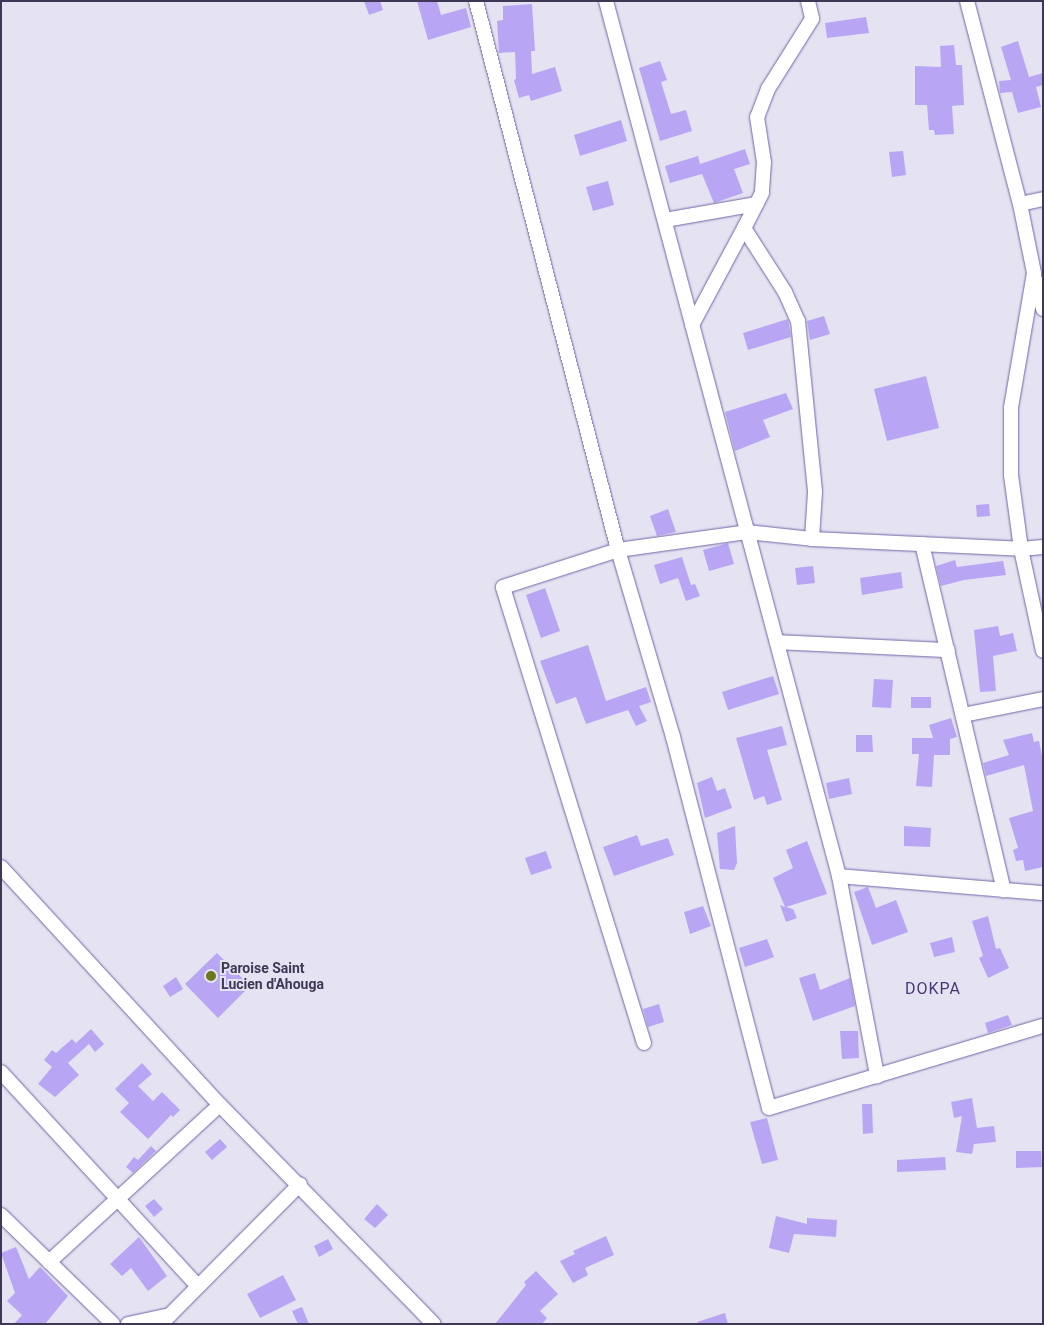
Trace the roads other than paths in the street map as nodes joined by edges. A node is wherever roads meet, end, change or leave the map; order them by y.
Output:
1 (476, 1) edge
2 (606, 1) edge
3 (808, 1) edge
4 (967, 1) edge
5 (1043, 199) edge
6 (757, 204) junction
7 (1020, 204) junction
8 (664, 220) junction
9 (744, 228) junction
10 (1034, 273) junction
11 (1043, 309) edge
12 (692, 325) junction
13 (746, 532) junction
14 (812, 539) junction
15 (922, 544) junction
16 (1043, 547) edge
17 (1021, 549) junction
18 (618, 550) junction
19 (777, 642) junction
20 (948, 650) junction
21 (1043, 651) edge
22 (1043, 699) edge
23 (963, 715) junction
24 (1, 867) edge
25 (839, 876) junction
26 (1004, 890) junction
27 (1043, 893) edge
28 (1043, 1026) edge
29 (644, 1043) dead end
30 (1, 1072) edge
31 (877, 1076) junction
32 (220, 1104) junction
33 (300, 1184) junction
34 (118, 1198) junction
35 (1, 1215) edge
36 (49, 1262) junction
37 (198, 1286) junction
38 (165, 1319) edge
39 (113, 1324) edge
40 (128, 1324) edge
41 (434, 1324) edge

1 - 18 street
2 - 8 street
3 - 6 street
4 - 7 street
5 - 7 street
6 - 8 street
6 - 9 street
7 - 10 street
8 - 12 street
9 - 12 street
9 - 14 street
10 - 11 street
10 - 17 street
12 - 13 street
13 - 14 street
13 - 18 street
13 - 19 street
14 - 15 street
15 - 17 street
15 - 20 street
16 - 17 street
17 - 21 street
18 - 29 street
18 - 31 street
19 - 20 street
19 - 25 street
20 - 23 street
22 - 23 street
23 - 26 street
24 - 32 street
25 - 26 street
25 - 31 street
26 - 27 street
28 - 31 street
30 - 34 street
32 - 33 street
32 - 34 street
33 - 37 street
33 - 41 street
34 - 36 street
34 - 37 street
35 - 36 street
36 - 39 street
37 - 38 street
38 - 40 street

